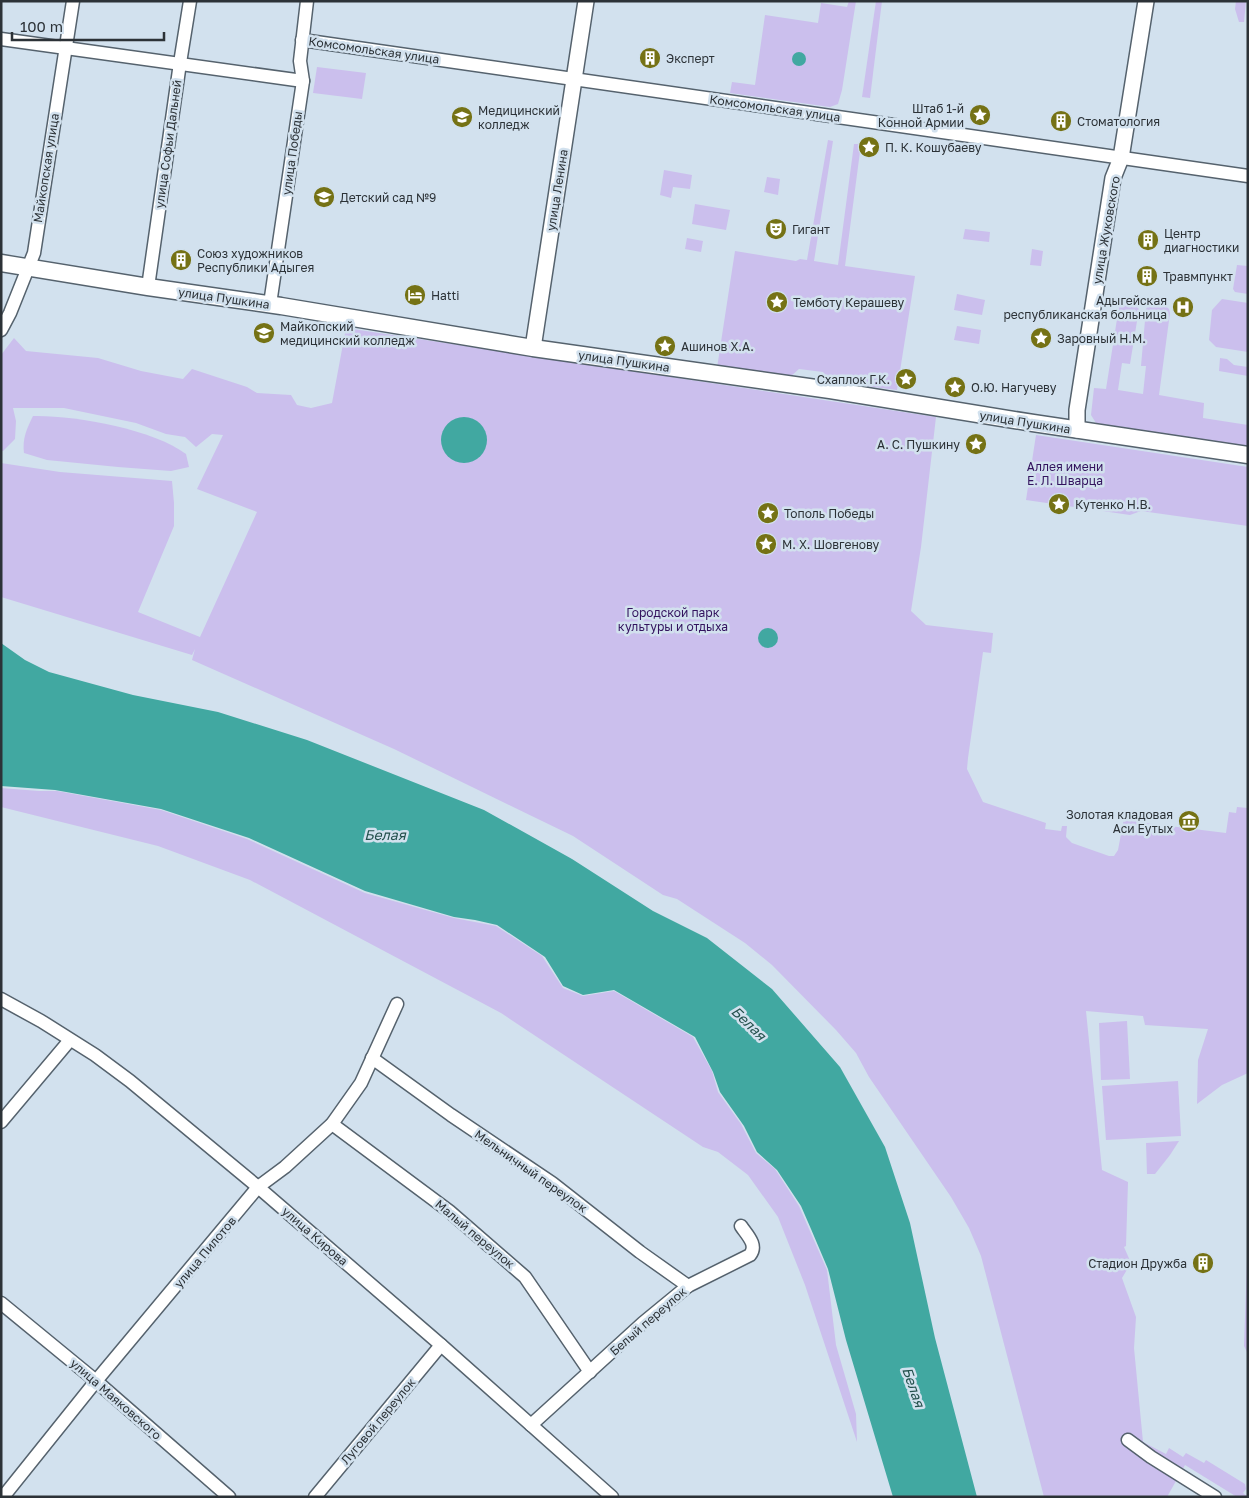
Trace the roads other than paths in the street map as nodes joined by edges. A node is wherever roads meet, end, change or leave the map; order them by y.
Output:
1 (73, 1) edge
2 (190, 1) edge
3 (307, 1) edge
4 (586, 1) edge
5 (1146, 1) edge
6 (1, 39) edge
7 (302, 40) junction
8 (65, 46) junction
9 (180, 63) junction
10 (574, 79) junction
11 (303, 81) junction
12 (1121, 158) junction
13 (1248, 176) edge
14 (1, 263) edge
15 (29, 267) junction
16 (148, 287) junction
17 (270, 304) junction
18 (1, 330) edge
19 (533, 348) junction
20 (1077, 430) junction
21 (1248, 455) edge
22 (1, 999) edge
23 (396, 1004) dead end
24 (70, 1040) junction
25 (372, 1058) junction
26 (1, 1122) edge
27 (332, 1124) junction
28 (258, 1188) junction
29 (741, 1226) dead end
30 (688, 1286) junction
31 (1, 1303) edge
32 (441, 1345) junction
33 (590, 1372) junction
34 (96, 1382) junction
35 (531, 1425) junction
36 (1128, 1440) dead end
37 (3, 1497) edge
38 (229, 1497) edge
39 (315, 1497) edge
40 (612, 1497) edge
41 (1215, 1497) edge

1 - 8 street, Майкопская улица
2 - 9 street, улица Софьи Дальней
3 - 7 street, улица Победы
4 - 10 street, улица Ленина
5 - 12 street, улица Жуковского
6 - 8 street
7 - 10 street, Комсомольская улица
7 - 11 street, улица Победы
8 - 9 street
8 - 15 street, Майкопская улица
9 - 11 street
9 - 16 street, улица Софьи Дальней
10 - 12 street, Комсомольская улица
10 - 19 street, улица Ленина
11 - 17 street, улица Победы
12 - 13 street, Комсомольская улица
12 - 20 street, улица Жуковского
14 - 15 main road, улица Пушкина
15 - 16 main road, улица Пушкина
15 - 18 street, Майкопская улица
16 - 17 main road, улица Пушкина
17 - 19 main road, улица Пушкина
19 - 20 main road, улица Пушкина
20 - 21 main road, улица Пушкина
22 - 24 street, улица Кирова
23 - 25 street, улица Пилотов
24 - 26 street
24 - 28 street, улица Кирова
25 - 27 street, улица Пилотов
25 - 30 street, Мельничный переулок
27 - 28 street, улица Пилотов
27 - 33 street, Малый переулок
28 - 32 street, улица Кирова
28 - 34 street, улица Пилотов
29 - 30 street, Белый переулок
30 - 33 street, Белый переулок
31 - 34 street, улица Маяковского
32 - 35 street, улица Кирова
32 - 39 street, Луговой переулок
33 - 35 street, Белый переулок
34 - 37 street, улица Пилотов
34 - 38 street, улица Маяковского
35 - 40 street, улица Кирова
36 - 41 street

